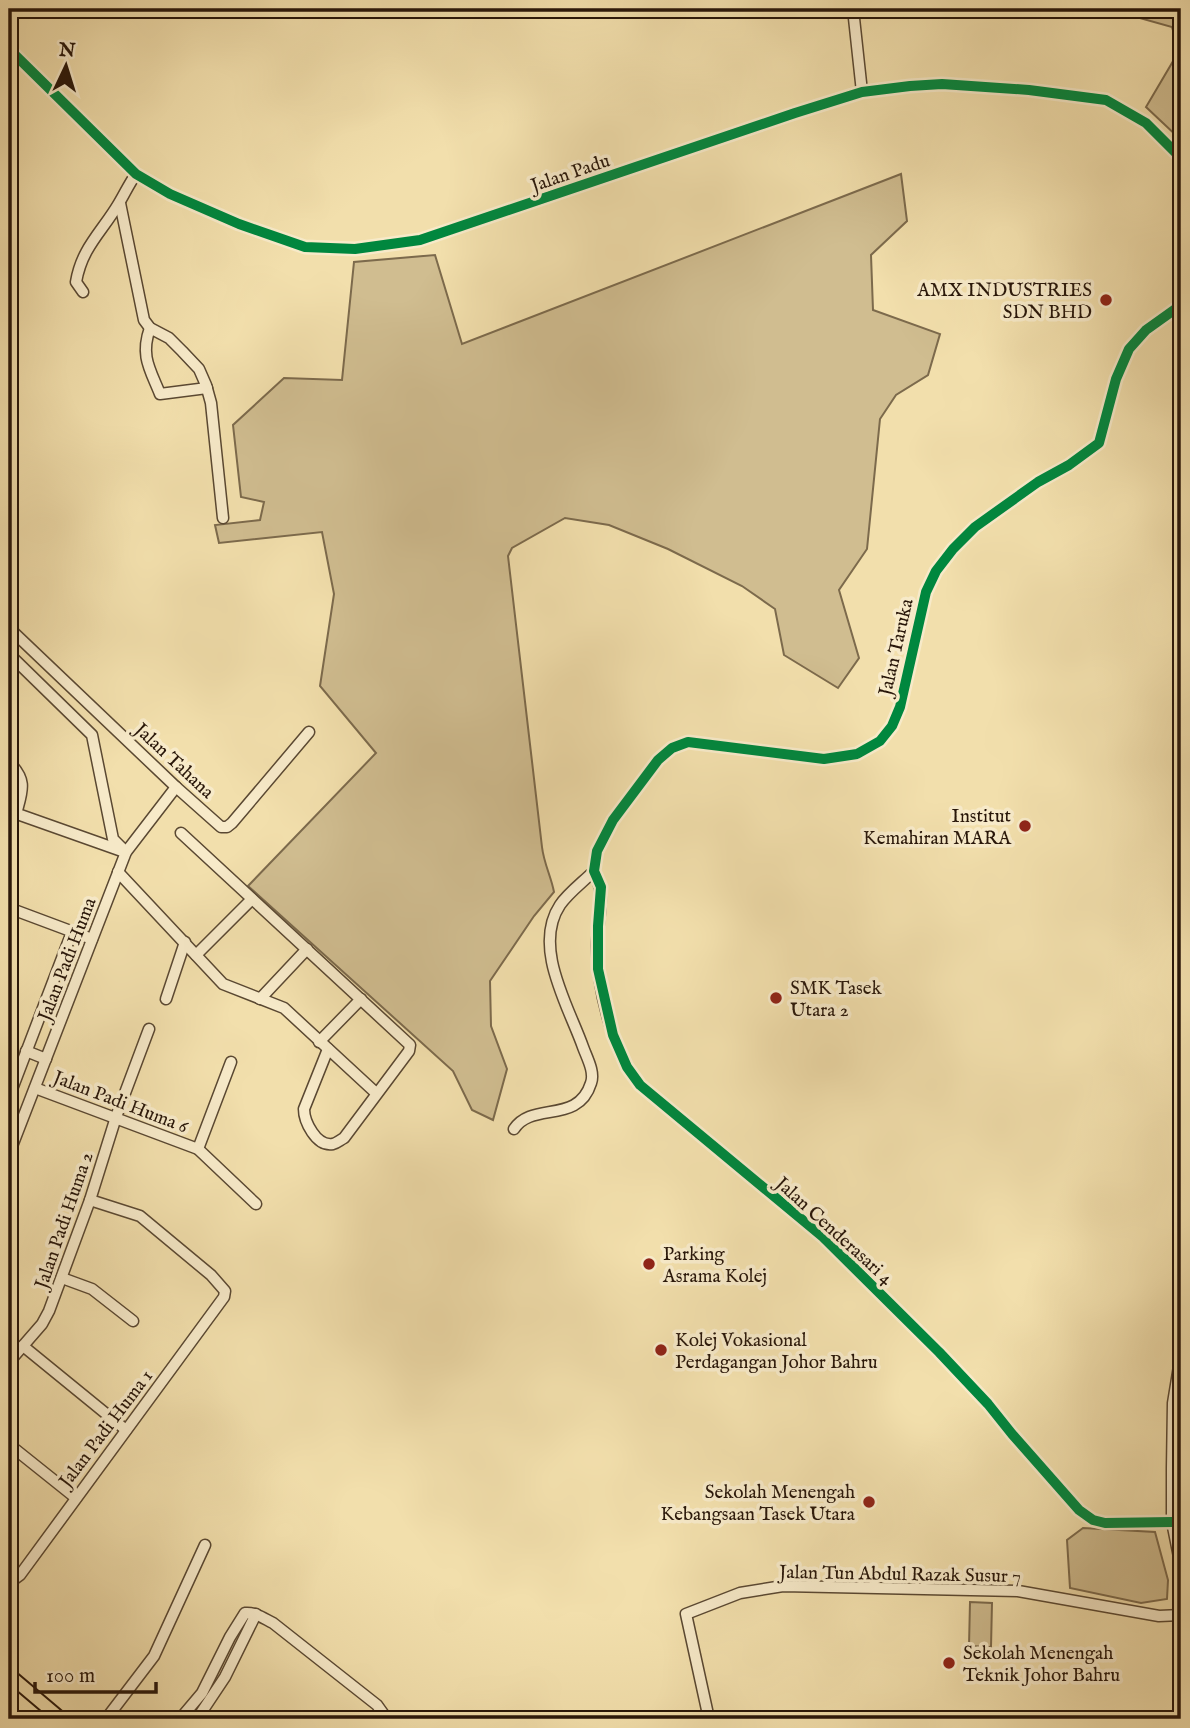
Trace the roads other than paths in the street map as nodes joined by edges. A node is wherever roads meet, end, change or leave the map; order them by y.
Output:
1 (853, 9) edge
2 (9, 49) edge
3 (862, 92) junction
4 (1181, 158) edge
5 (136, 174) junction
6 (120, 202) junction
7 (83, 292) dead end
8 (1181, 305) edge
9 (150, 328) junction
10 (207, 388) junction
11 (223, 518) dead end
12 (9, 628) edge
13 (9, 654) edge
14 (309, 732) dead end
15 (9, 762) edge
16 (176, 787) junction
17 (12, 813) edge
18 (181, 833) dead end
19 (126, 852) junction
20 (118, 872) junction
21 (594, 872) junction
22 (252, 899) junction
23 (9, 908) edge
24 (72, 932) junction
25 (92, 939) junction
26 (185, 942) junction
27 (307, 949) junction
28 (196, 955) junction
29 (166, 999) dead end
30 (260, 999) junction
31 (361, 999) junction
32 (149, 1029) dead end
33 (319, 1042) junction
34 (328, 1049) junction
35 (26, 1051) junction
36 (46, 1059) junction
37 (231, 1062) dead end
38 (35, 1088) junction
39 (376, 1093) junction
40 (9, 1097) edge
41 (116, 1117) junction
42 (513, 1129) dead end
43 (198, 1149) junction
44 (9, 1154) edge
45 (90, 1200) junction
46 (256, 1205) dead end
47 (62, 1278) junction
48 (133, 1321) dead end
49 (23, 1346) junction
50 (1180, 1357) edge
51 (9, 1362) edge
52 (126, 1430) junction
53 (16, 1450) dead end
54 (76, 1498) junction
55 (1172, 1522) junction
56 (205, 1545) dead end
57 (1181, 1567) edge
58 (9, 1583) edge
59 (256, 1614) junction
60 (1181, 1615) edge
61 (9, 1675) edge
62 (61, 1719) edge
63 (106, 1719) edge
64 (180, 1719) edge
65 (197, 1719) edge
66 (387, 1719) edge
67 (709, 1719) edge

1 - 3 street
2 - 5 street, Jalan Padu
3 - 4 street, Jalan Padu
3 - 5 street, Jalan Padu
5 - 6 street
6 - 7 street
6 - 9 street
8 - 21 street, Jalan Taruka
9 - 10 street
9 - 10 street
10 - 11 street
12 - 16 street, Jalan Tahana
13 - 19 street
14 - 16 street, Jalan Tahana
15 - 17 street
16 - 19 street, Jalan Padi Huma
17 - 19 street
18 - 22 street
19 - 20 street, Jalan Padi Huma
20 - 25 street, Jalan Padi Huma
20 - 26 street
21 - 42 street
21 - 55 street, Jalan Cenderasari 4
22 - 27 street
22 - 28 street
23 - 24 street
24 - 25 street
24 - 35 street, Jalan Padi Huma
25 - 36 street, Jalan Padi Huma
26 - 28 street
26 - 29 street
27 - 30 street
27 - 31 street
28 - 30 street
30 - 33 street
31 - 33 street
31 - 39 street
32 - 41 street, Jalan Padi Huma 2
33 - 34 street
34 - 39 street
34 - 39 street
35 - 36 street
35 - 40 street, Jalan Padi Huma
36 - 38 street, Jalan Padi Huma
37 - 43 street
38 - 41 street, Jalan Padi Huma 6
38 - 44 street, Jalan Padi Huma
41 - 43 street, Jalan Padi Huma 6
41 - 45 street, Jalan Padi Huma 2
43 - 46 street, Jalan Padi Huma 6
45 - 47 street, Jalan Padi Huma 2
45 - 52 street, Jalan Padi Huma 1
47 - 48 street
47 - 49 street, Jalan Padi Huma 2
49 - 51 street, Jalan Padi Huma 2
49 - 52 street
50 - 55 street
52 - 54 street, Jalan Padi Huma 1
53 - 54 street
54 - 58 street, Jalan Padi Huma 1
55 - 57 street
56 - 63 street
59 - 64 street
59 - 65 street
59 - 66 street
60 - 67 street, Jalan Tun Abdul Razak Susur 7
61 - 62 main road

